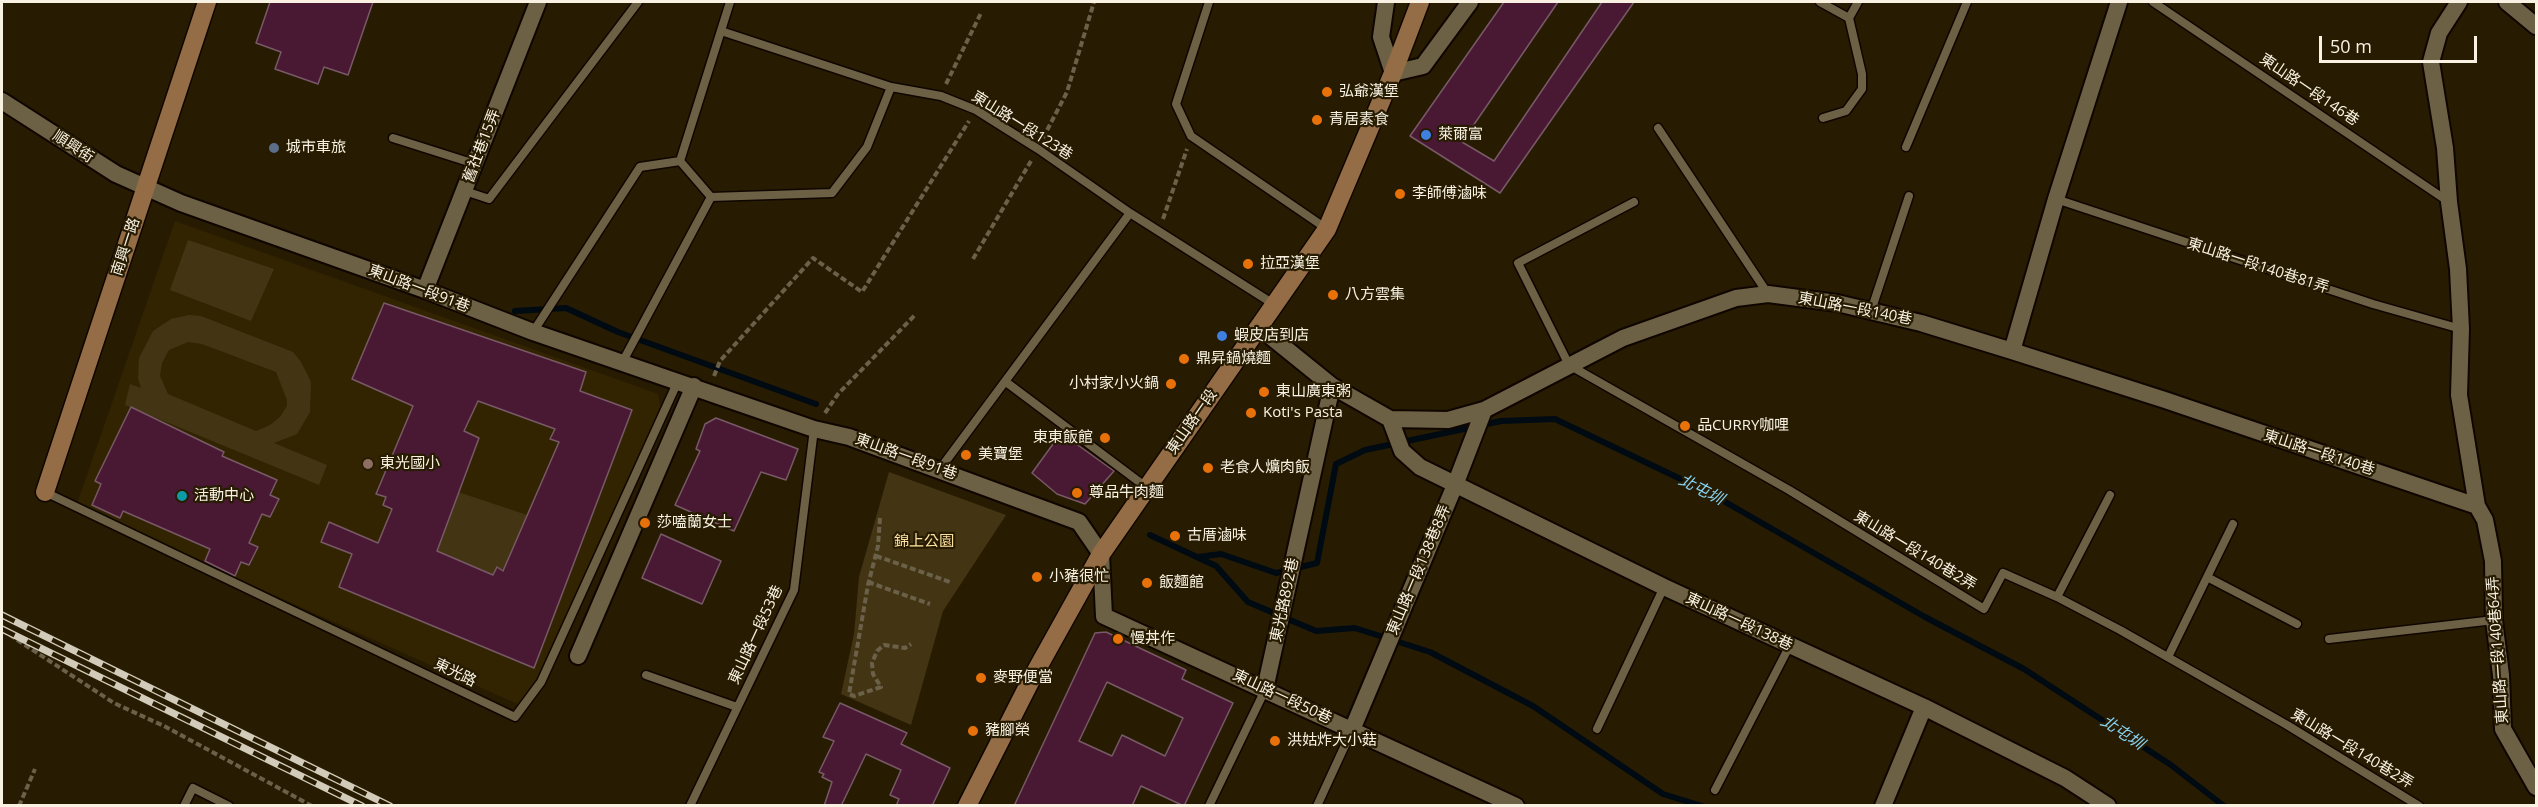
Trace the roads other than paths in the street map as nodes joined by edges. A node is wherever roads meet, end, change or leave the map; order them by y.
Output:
1 (207, 2) edge
2 (538, 2) edge
3 (638, 2) edge
4 (730, 2) edge
5 (1209, 2) edge
6 (1386, 2) edge
7 (1420, 2) edge
8 (1470, 2) edge
9 (1820, 2) edge
10 (1858, 2) edge
11 (1967, 2) edge
12 (2120, 2) edge
13 (2153, 2) edge
14 (2459, 2) edge
15 (2507, 2) edge
16 (1849, 18) junction
17 (2536, 26) edge
18 (722, 31) junction
19 (1393, 74) junction
20 (891, 87) junction
21 (2, 101) edge
22 (1823, 118) dead end
23 (1658, 128) dead end
24 (393, 138) dead end
25 (1906, 147) dead end
26 (680, 161) junction
27 (475, 164) junction
28 (145, 189) junction
29 (465, 191) junction
30 (1909, 196) dead end
31 (711, 197) junction
32 (2056, 199) junction
33 (1634, 202) dead end
34 (2449, 202) junction
35 (1130, 213) junction
36 (1327, 229) junction
37 (425, 290) junction
38 (1768, 294) junction
39 (1275, 305) junction
40 (1871, 311) junction
41 (1259, 327) junction
42 (2461, 329) junction
43 (534, 332) junction
44 (2012, 351) junction
45 (623, 361) junction
46 (1569, 364) junction
47 (678, 380) junction
48 (1006, 382) junction
49 (1332, 386) junction
50 (701, 389) junction
51 (1484, 410) junction
52 (1390, 419) junction
53 (814, 429) junction
54 (940, 469) junction
55 (1455, 485) junction
56 (1146, 487) junction
57 (45, 492) joint
58 (2110, 495) dead end
59 (2477, 506) junction
60 (2233, 524) dead end
61 (1101, 554) junction
62 (2207, 577) junction
63 (1664, 587) junction
64 (2057, 597) junction
65 (2494, 620) junction
66 (2297, 624) dead end
67 (2329, 639) dead end
68 (1790, 645) junction
69 (578, 656) dead end
70 (2168, 657) junction
71 (646, 675) dead end
72 (1265, 689) junction
73 (1924, 706) junction
74 (737, 707) junction
75 (1597, 729) dead end
76 (1353, 730) junction
77 (2536, 787) edge
78 (1715, 789) dead end
79 (1494, 801) edge
80 (184, 806) edge
81 (229, 806) edge
82 (690, 806) edge
83 (967, 806) edge
84 (1209, 806) edge
85 (1317, 806) edge
86 (1516, 806) edge
87 (1883, 806) edge
88 (2108, 806) edge
89 (2419, 806) edge

1 - 28 main road, 南興一路
2 - 27 street, 舊社巷15弄
3 - 29 lane
4 - 18 lane
5 - 36 lane
6 - 19 street
7 - 19 main road, 東山路一段
8 - 19 street
9 - 16 lane
10 - 16 lane
11 - 25 lane
12 - 32 street
13 - 34 lane, 東山路一段146巷
14 - 34 street, 東山路一段140巷64弄
15 - 17 street
16 - 22 lane
18 - 20 lane, 東山路一段123巷
18 - 26 lane
19 - 36 main road, 東山路一段
20 - 31 lane
20 - 35 lane, 東山路一段123巷
21 - 28 street, 順興街
23 - 38 lane
24 - 27 lane
26 - 31 lane
26 - 43 lane
27 - 29 street, 舊社巷15弄
28 - 37 street, 東山路一段91巷
28 - 57 main road, 南興一路
29 - 37 street, 舊社巷15弄
30 - 40 lane
31 - 45 lane
32 - 42 lane, 東山路一段140巷81弄
32 - 44 street
33 - 46 lane
34 - 42 street, 東山路一段140巷64弄
35 - 39 lane, 東山路一段123巷
35 - 48 lane
36 - 39 main road, 東山路一段
37 - 43 street, 東山路一段91巷
38 - 40 street, 東山路一段140巷
38 - 46 street, 東山路一段140巷
39 - 41 main road, 東山路一段
40 - 44 street, 東山路一段140巷
41 - 49 street, 東山路一段140巷
41 - 56 main road, 東山路一段
42 - 59 street, 東山路一段140巷64弄
43 - 45 street, 東山路一段91巷
44 - 59 street, 東山路一段140巷
45 - 47 street, 東山路一段91巷
46 - 51 street, 東山路一段140巷
46 - 64 lane, 東山路一段140巷2弄
47 - 50 street, 東山路一段91巷
47 - 57 lane, 東光路
48 - 54 lane
48 - 56 lane
49 - 52 street, 東山路一段140巷
49 - 72 street, 東光路892巷
50 - 53 street, 東山路一段91巷
50 - 69 street
51 - 52 street, 東山路一段140巷
51 - 55 street, 東山路一段138巷8弄
52 - 55 street, 東山路一段138巷
53 - 54 street, 東山路一段91巷
53 - 74 lane, 東山路一段53巷
54 - 61 street, 東山路一段91巷
55 - 63 street, 東山路一段138巷
55 - 76 street, 東山路一段138巷8弄
56 - 61 main road, 東山路一段
58 - 64 lane
59 - 65 street, 東山路一段140巷64弄
60 - 62 lane
61 - 72 street, 東山路一段50巷
61 - 83 main road, 東山路一段
62 - 66 lane
62 - 70 lane
63 - 68 street, 東山路一段138巷
63 - 75 lane
64 - 70 lane, 東山路一段140巷2弄
65 - 67 lane
65 - 77 street, 東山路一段140巷64弄
68 - 73 street, 東山路一段138巷
68 - 78 lane
70 - 89 lane, 東山路一段140巷2弄
71 - 74 lane
72 - 76 street, 東山路一段50巷
72 - 84 lane, 東光路892巷
73 - 87 street
73 - 88 street, 東山路一段138巷
74 - 82 lane, 東山路一段53巷
76 - 79 street, 東山路一段50巷
76 - 85 lane
79 - 86 street, 東山路一段50巷
80 - 81 lane

